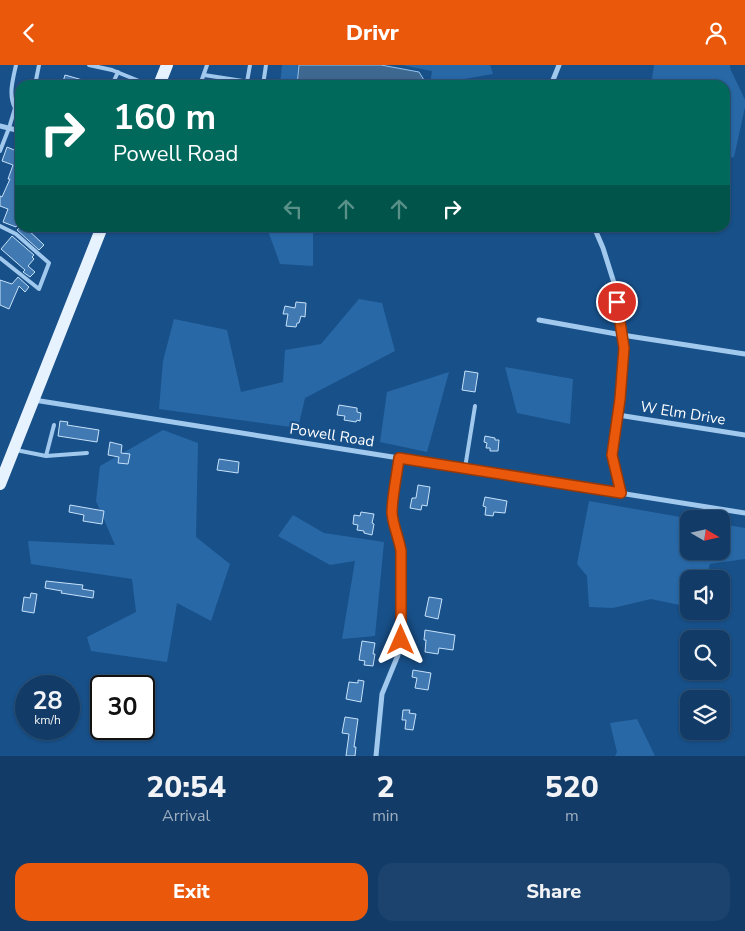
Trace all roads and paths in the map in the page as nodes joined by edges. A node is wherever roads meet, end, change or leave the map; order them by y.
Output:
1 (16, 65) edge
2 (39, 65) edge
3 (89, 65) edge
4 (167, 65) edge
5 (208, 65) edge
6 (250, 65) edge
7 (266, 65) edge
8 (559, 65) edge
9 (113, 67) edge
10 (118, 72) junction
11 (204, 75) junction
12 (37, 80) edge
13 (114, 80) edge
14 (137, 80) edge
15 (161, 80) edge
16 (202, 80) edge
17 (235, 80) edge
18 (247, 80) edge
19 (264, 80) edge
20 (553, 80) edge
21 (15, 108) joint
22 (0, 126) edge
23 (9, 128) junction
24 (15, 130) edge
25 (0, 151) edge
26 (0, 226) edge
27 (100, 232) edge
28 (596, 232) edge
29 (0, 259) edge
30 (539, 320) dead end
31 (622, 335) junction
32 (745, 354) edge
33 (34, 400) junction
34 (475, 406) dead end
35 (618, 415) junction
36 (54, 425) dead end
37 (745, 435) edge
38 (14, 450) junction
39 (87, 453) dead end
40 (46, 456) junction
41 (399, 458) junction
42 (465, 468) junction
43 (0, 484) edge
44 (621, 493) junction
45 (745, 513) edge
46 (376, 756) edge

1 - 21 lane
2 - 12 lane
3 - 9 lane
4 - 15 main road
5 - 11 lane
6 - 18 lane
7 - 19 lane
8 - 20 street
9 - 10 lane
10 - 13 lane
10 - 14 lane
11 - 16 lane
11 - 17 lane
21 - 23 lane
22 - 23 street
23 - 24 street
23 - 25 lane
26 - 29 lane
27 - 33 main road
28 - 31 street
30 - 31 street
31 - 32 street
31 - 35 street
33 - 38 main road
33 - 41 street, Powell Road
34 - 42 lane
35 - 37 street, W Elm Drive
35 - 44 street
36 - 40 lane
38 - 40 lane
38 - 43 main road
39 - 40 lane
41 - 42 street, Powell Road
41 - 46 street
42 - 44 street, Powell Road
44 - 45 street, Powell Road

